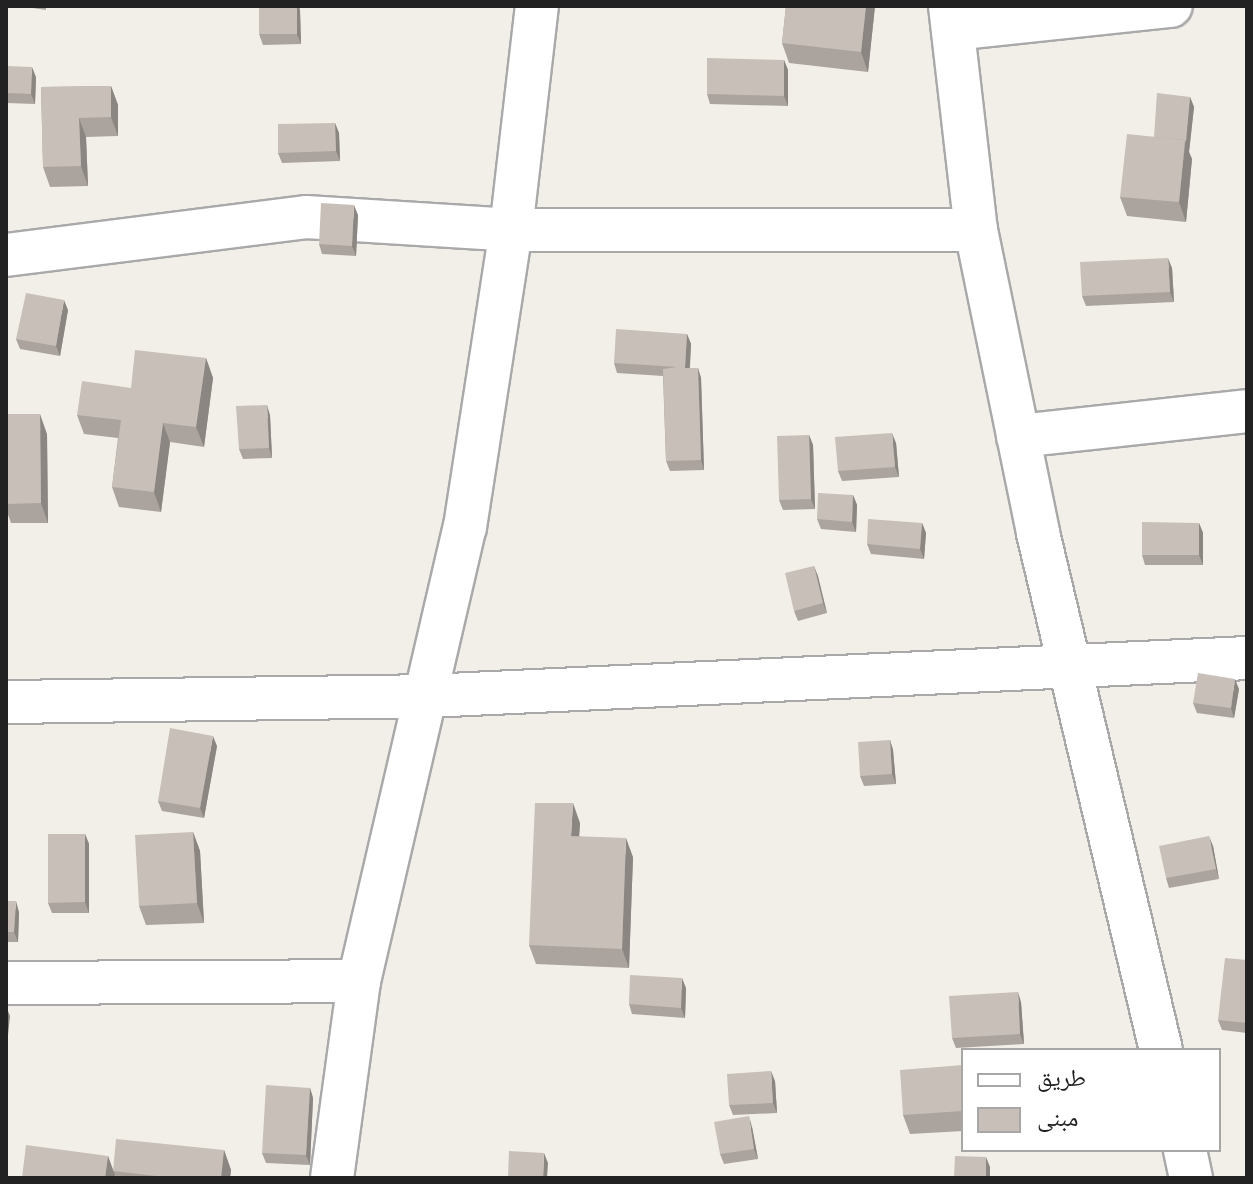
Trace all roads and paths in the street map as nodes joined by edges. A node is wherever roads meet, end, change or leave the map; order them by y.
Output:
1 (537, 6) edge
2 (1171, 6) edge
3 (952, 18) edge
4 (511, 230) junction
5 (976, 230) junction
6 (6, 255) edge
7 (1247, 411) edge
8 (1018, 436) junction
9 (1247, 658) edge
10 (1071, 665) junction
11 (427, 696) junction
12 (6, 702) edge
13 (359, 981) junction
14 (6, 983) edge
15 (1161, 1048) edge
16 (1185, 1152) edge
17 (332, 1178) edge
18 (1191, 1178) edge

1 - 4 street
2 - 3 street
3 - 5 street
4 - 5 street
4 - 6 street
4 - 11 street
5 - 8 street
7 - 8 street
8 - 10 street
9 - 10 street
10 - 11 street
10 - 15 street
11 - 12 street
11 - 13 street
13 - 14 street
13 - 17 street
16 - 18 street

